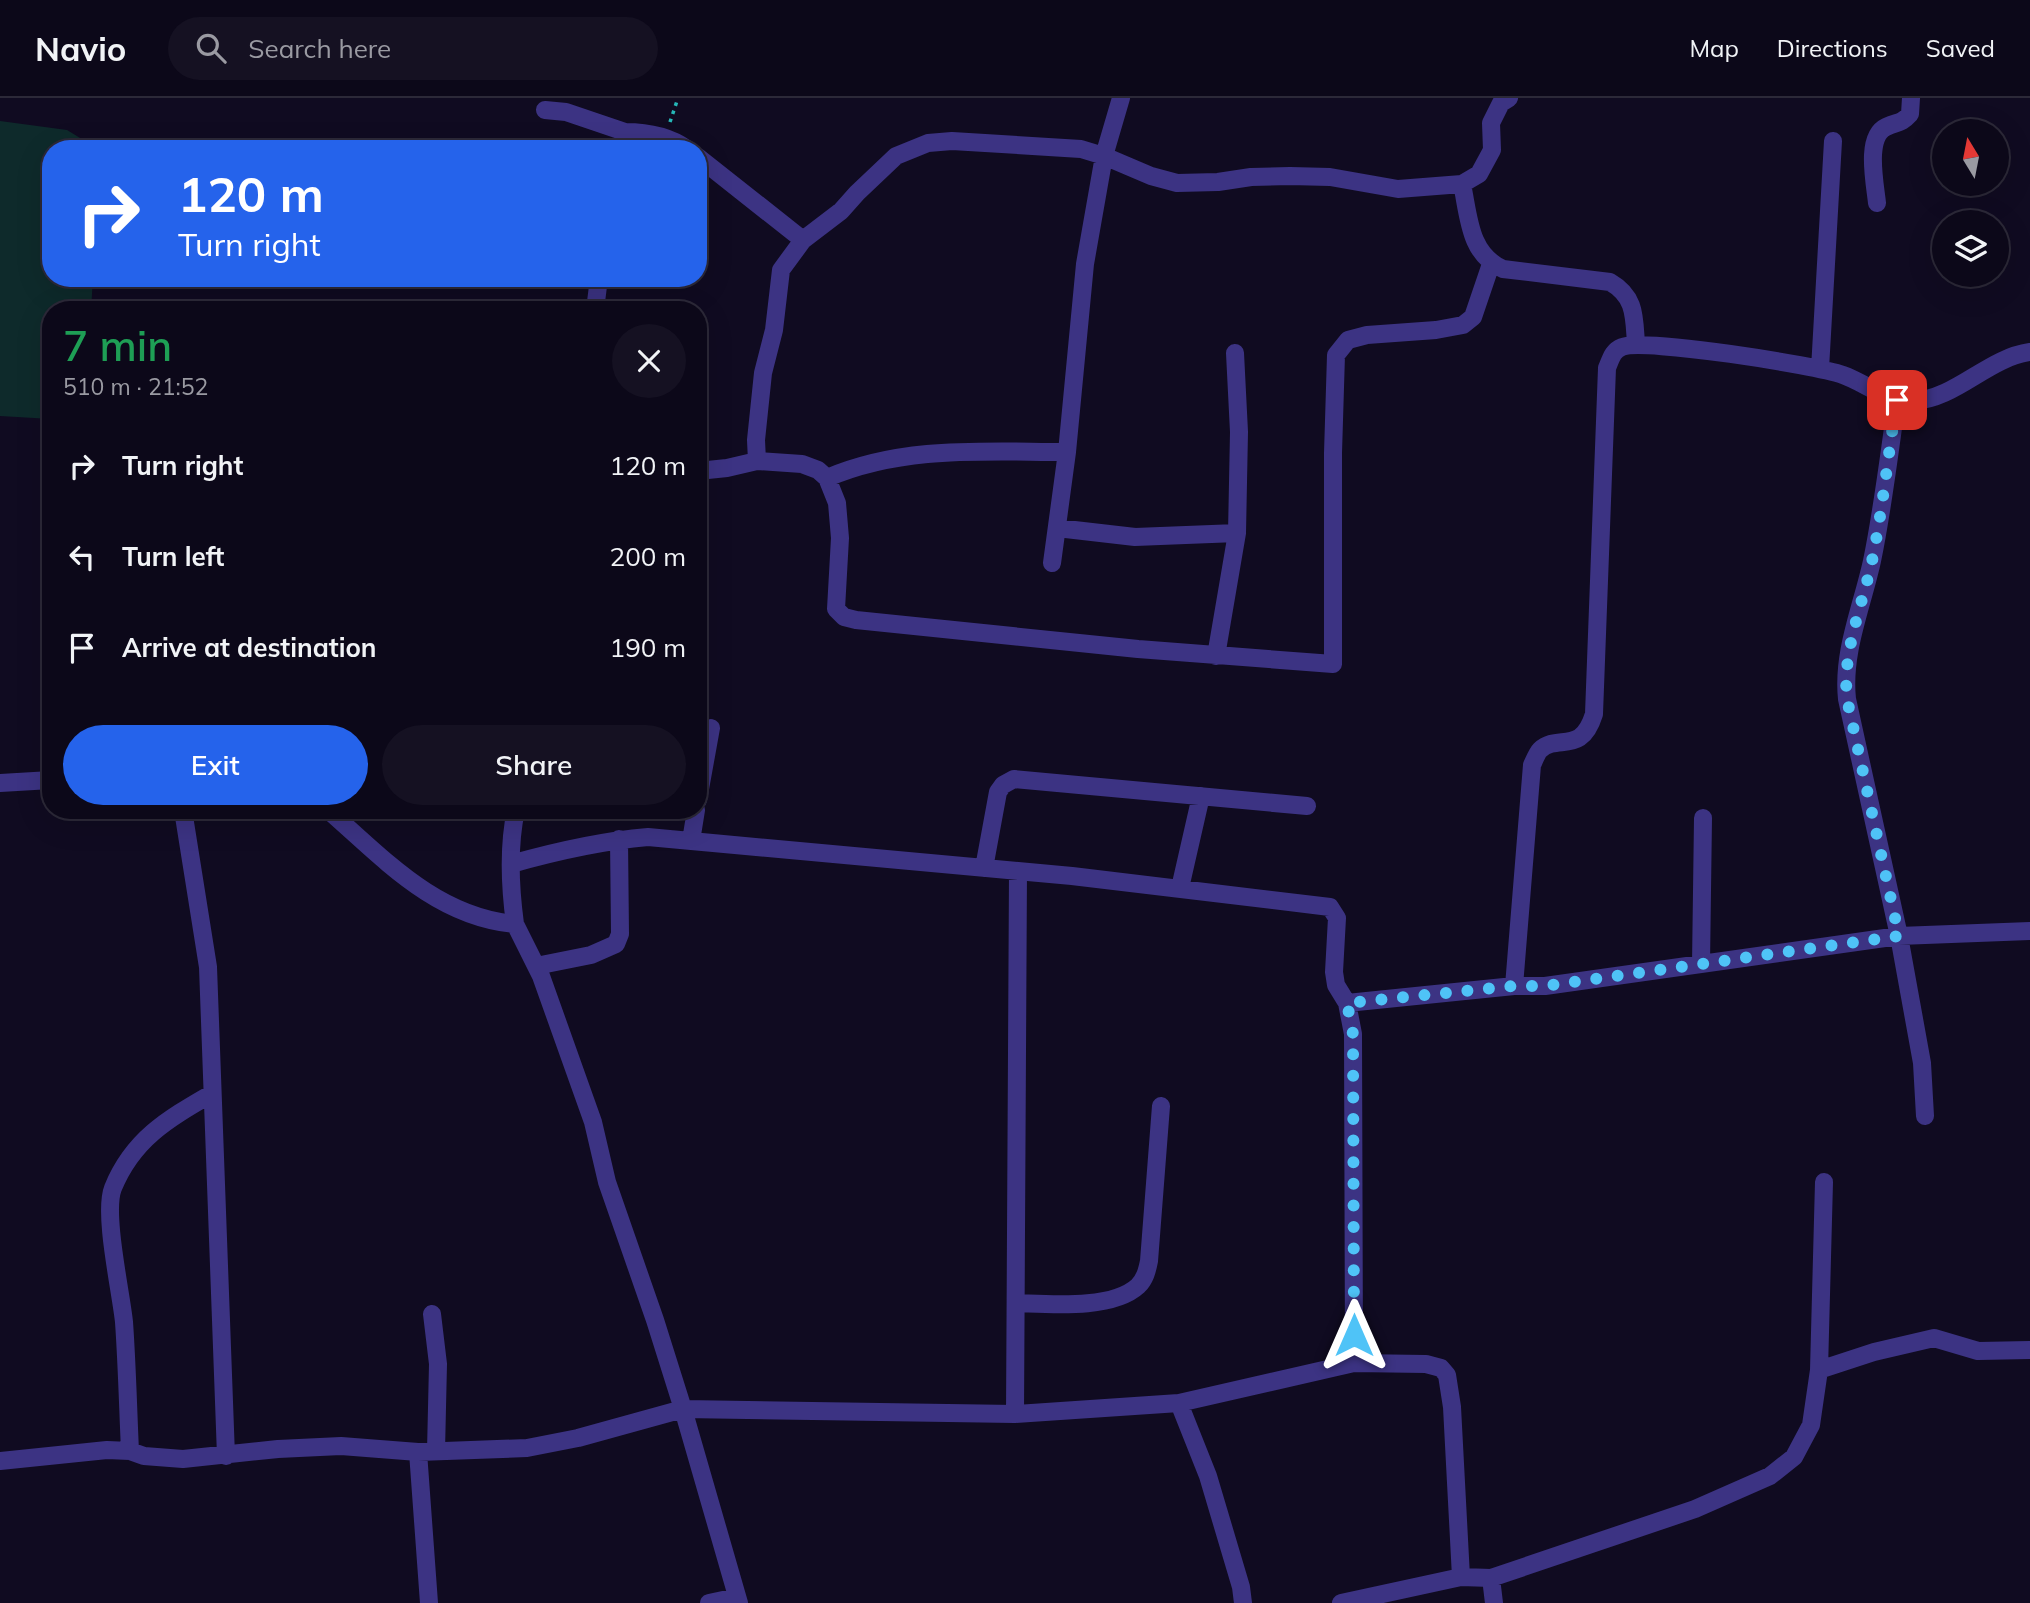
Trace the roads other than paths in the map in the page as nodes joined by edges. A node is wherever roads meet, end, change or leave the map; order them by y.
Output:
1 (1121, 98) edge
2 (1509, 98) edge
3 (1911, 98) edge
4 (545, 110) dead end
5 (622, 140) edge
6 (671, 140) edge
7 (1833, 141) dead end
8 (1104, 156) junction
9 (707, 164) edge
10 (1462, 184) junction
11 (1877, 203) dead end
12 (803, 240) junction
13 (1491, 264) junction
14 (1636, 344) junction
15 (2030, 352) edge
16 (1235, 353) dead end
17 (1821, 369) junction
18 (1897, 400) junction
19 (1067, 452) junction
20 (757, 461) junction
21 (707, 470) edge
22 (827, 478) junction
23 (1057, 528) junction
24 (1237, 533) junction
25 (1052, 563) dead end
26 (1216, 656) junction
27 (711, 729) dead end
28 (707, 751) edge
29 (42, 781) edge
30 (0, 783) edge
31 (1201, 796) junction
32 (1307, 806) dead end
33 (1703, 818) dead end
34 (184, 819) edge
35 (338, 819) edge
36 (514, 819) edge
37 (695, 819) edge
38 (619, 839) junction
39 (691, 841) junction
40 (511, 864) junction
41 (985, 868) junction
42 (1018, 871) junction
43 (1180, 888) junction
44 (515, 924) junction
45 (2030, 930) edge
46 (1899, 936) junction
47 (1701, 964) junction
48 (536, 966) junction
49 (1514, 986) junction
50 (1347, 1003) junction
51 (211, 1094) junction
52 (1161, 1106) dead end
53 (1925, 1116) dead end
54 (1824, 1182) dead end
55 (1016, 1303) junction
56 (432, 1314) dead end
57 (2030, 1350) edge
58 (1354, 1363) junction
59 (1819, 1370) junction
60 (1179, 1403) junction
61 (683, 1409) junction
62 (1015, 1414) junction
63 (130, 1451) junction
64 (427, 1451) junction
65 (226, 1455) junction
66 (0, 1461) edge
67 (1461, 1577) junction
68 (1491, 1578) junction
69 (738, 1600) edge
70 (429, 1603) edge
71 (709, 1603) edge
72 (1243, 1603) edge
73 (1341, 1603) edge
74 (1494, 1603) edge

1 - 8 street
2 - 10 street
3 - 11 street
4 - 5 street
5 - 6 street
7 - 17 street
8 - 10 street
8 - 12 street
8 - 19 street
9 - 12 street
10 - 13 street
12 - 20 street
13 - 14 street
13 - 26 street
14 - 17 street
14 - 49 street
15 - 18 street
16 - 24 street
17 - 18 street
18 - 46 street
19 - 22 street
19 - 23 street
20 - 21 street
20 - 22 street
22 - 26 street
23 - 24 street
23 - 25 street
24 - 26 street
27 - 28 street
29 - 30 street
31 - 32 street
31 - 41 street
31 - 43 street
33 - 47 street
34 - 51 street
35 - 44 street
36 - 40 street
37 - 39 street
38 - 39 street
38 - 40 street
38 - 48 street
39 - 41 street
40 - 44 street
41 - 42 street
42 - 43 street
42 - 55 street
43 - 50 street
44 - 48 street
45 - 46 street
46 - 47 street
46 - 53 street
47 - 49 street
48 - 61 street
49 - 50 street
50 - 58 street
51 - 63 street
51 - 65 street
52 - 55 street
54 - 59 street
55 - 62 street
56 - 64 street
57 - 59 street
58 - 60 street
58 - 67 street
59 - 68 street
60 - 62 street
60 - 72 street
61 - 62 street
61 - 64 street
61 - 69 street
63 - 65 street
63 - 66 street
64 - 65 street
64 - 70 street
67 - 68 street
67 - 73 street
68 - 74 street
69 - 71 street

